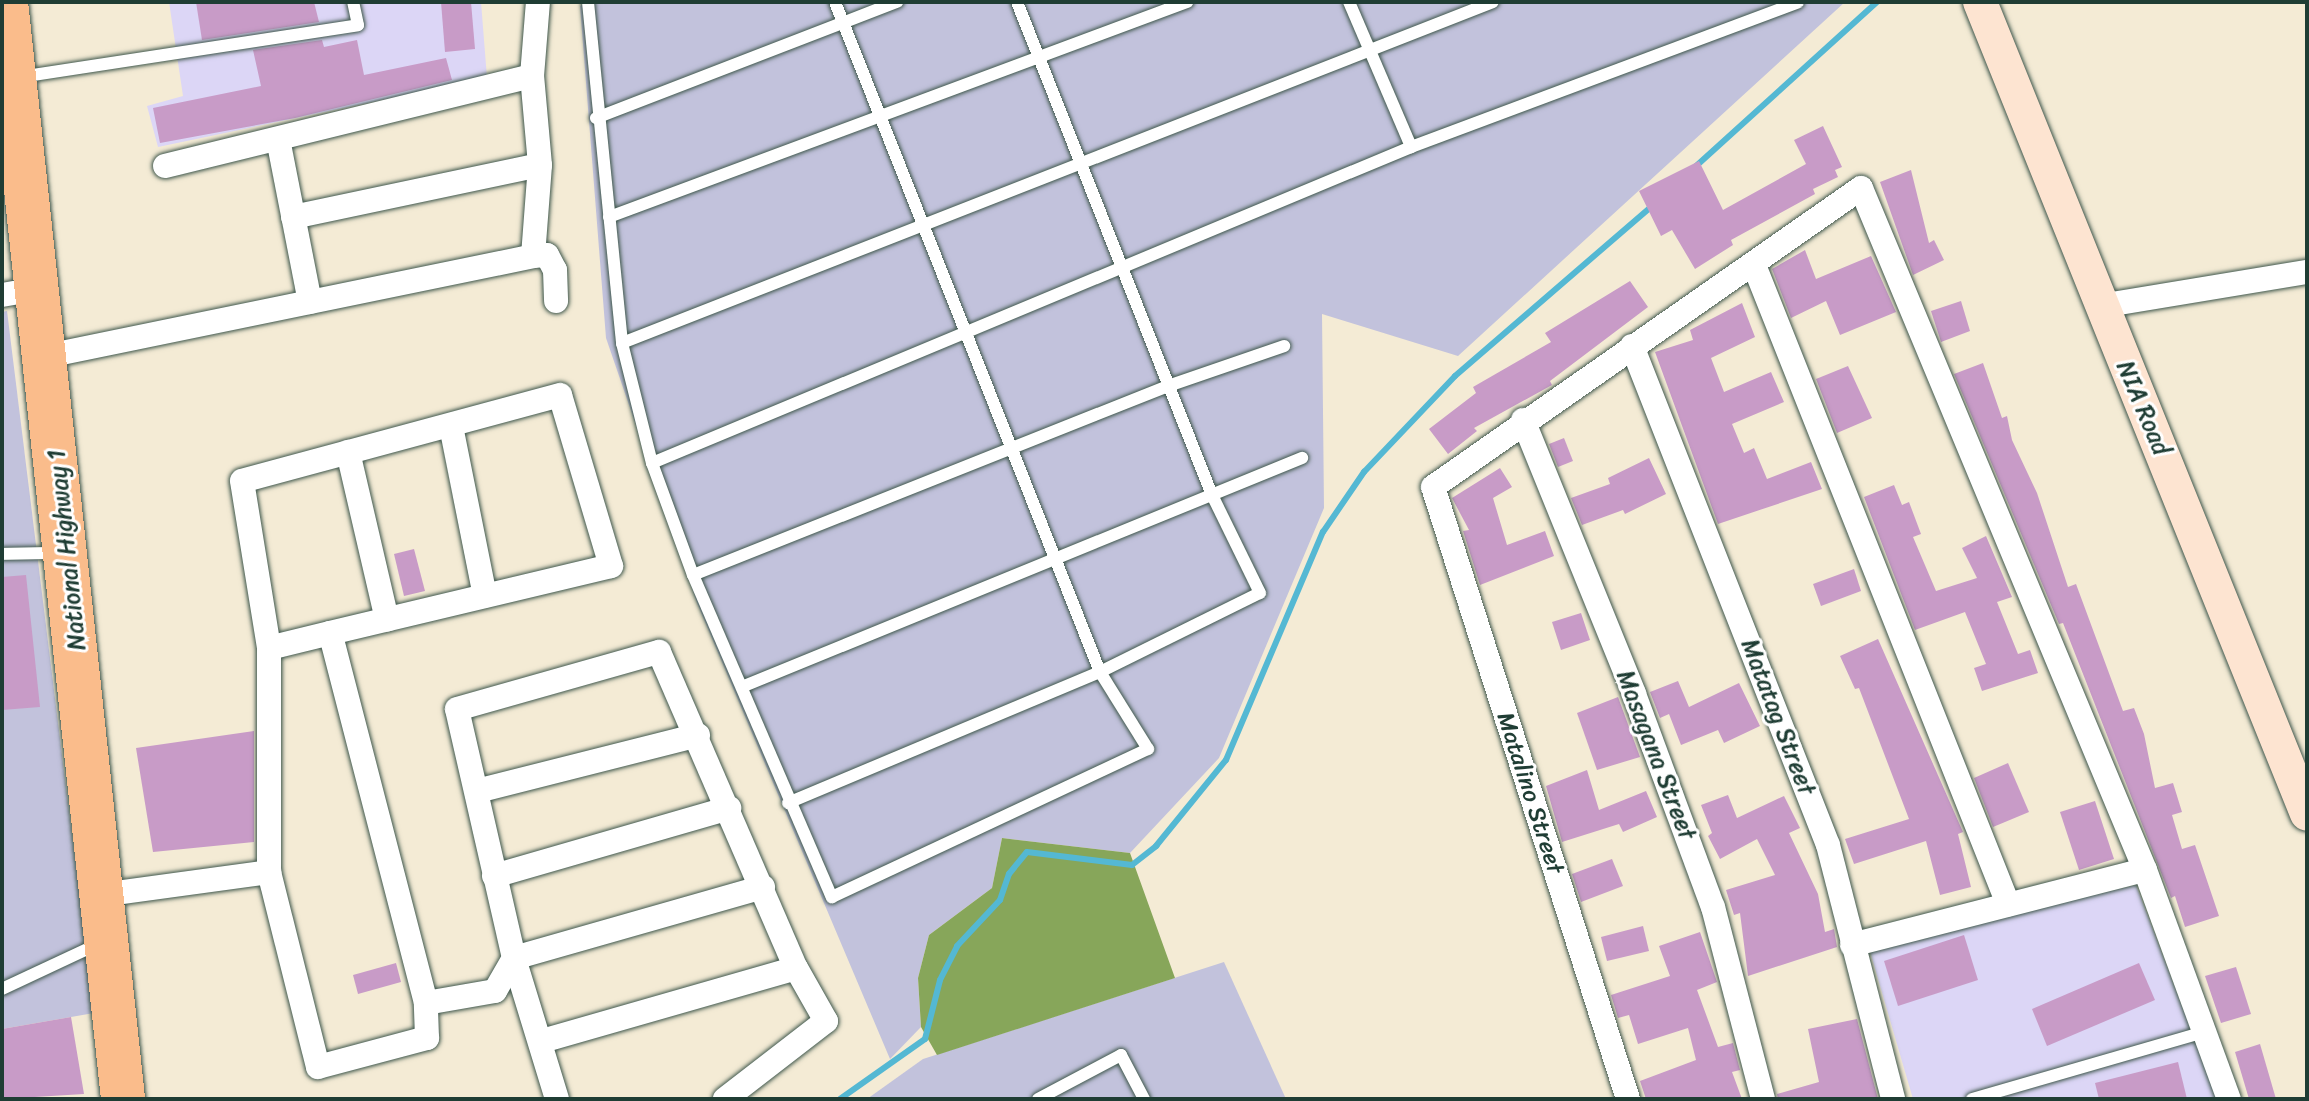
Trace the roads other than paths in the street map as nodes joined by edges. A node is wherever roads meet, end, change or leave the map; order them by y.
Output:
1 (6, 2) edge
2 (353, 2) edge
3 (538, 2) edge
4 (588, 2) edge
5 (835, 2) edge
6 (897, 2) edge
7 (1017, 2) edge
8 (1187, 2) edge
9 (1349, 2) edge
10 (1493, 2) edge
11 (1798, 2) edge
12 (1980, 2) edge
13 (845, 22) junction
14 (1369, 52) junction
15 (1040, 61) junction
16 (532, 76) junction
17 (17, 77) junction
18 (882, 115) junction
19 (596, 118) junction
20 (278, 139) junction
21 (1411, 147) junction
22 (1080, 162) junction
23 (540, 165) junction
24 (165, 166) dead end
25 (293, 217) junction
26 (609, 217) junction
27 (924, 224) junction
28 (533, 256) junction
29 (1754, 265) junction
30 (1123, 271) junction
31 (2307, 272) edge
32 (21, 292) edge
33 (556, 301) dead end
34 (310, 302) junction
35 (2101, 306) junction
36 (968, 335) junction
37 (622, 343) junction
38 (1284, 346) dead end
39 (1632, 346) junction
40 (47, 356) junction
41 (1168, 386) junction
42 (1523, 420) junction
43 (451, 426) junction
44 (1014, 451) junction
45 (348, 452) junction
46 (1302, 458) dead end
47 (652, 463) junction
48 (1212, 495) junction
49 (67, 553) junction
50 (2, 554) edge
51 (1055, 557) junction
52 (693, 575) junction
53 (485, 596) junction
54 (387, 620) junction
55 (330, 633) junction
56 (269, 648) junction
57 (1100, 672) junction
58 (744, 686) junction
59 (698, 735) junction
60 (477, 791) junction
61 (788, 803) junction
62 (729, 808) junction
63 (2307, 814) edge
64 (2145, 870) junction
65 (269, 872) junction
66 (494, 876) junction
67 (763, 887) junction
68 (101, 895) junction
69 (2008, 904) junction
70 (106, 940) junction
71 (1852, 945) junction
72 (514, 958) junction
73 (796, 968) junction
74 (2, 989) edge
75 (426, 1003) junction
76 (2204, 1032) junction
77 (542, 1041) junction
78 (123, 1099) edge
79 (557, 1099) edge
80 (725, 1099) edge
81 (1038, 1099) edge
82 (1144, 1099) edge
83 (1628, 1099) edge
84 (1763, 1099) edge
85 (1893, 1099) edge
86 (1972, 1099) edge
87 (2229, 1099) edge

1 - 17 highway, National Highway 1
2 - 17 lane
3 - 16 street
4 - 19 lane
5 - 13 lane
6 - 13 lane
7 - 15 lane
8 - 15 lane
9 - 14 lane
10 - 14 lane
11 - 21 lane
12 - 35 street, NIA Road
13 - 18 lane
13 - 19 lane
14 - 21 lane
14 - 22 lane
15 - 18 lane
15 - 22 lane
16 - 20 street
16 - 23 street
17 - 32 highway, National Highway 1
18 - 26 lane
18 - 27 lane
19 - 26 lane
20 - 24 street
20 - 25 street
21 - 30 lane
22 - 27 lane
22 - 30 lane
23 - 25 street
23 - 28 street
25 - 34 street
26 - 37 lane
27 - 36 lane
27 - 37 lane
28 - 33 street
28 - 34 street
29 - 39 street
29 - 64 street
29 - 69 street
30 - 36 lane
30 - 41 lane
31 - 35 street
32 - 40 highway, National Highway 1
34 - 40 street
35 - 63 street, NIA Road
36 - 44 lane
36 - 47 lane
37 - 47 lane
38 - 41 lane
39 - 42 street
39 - 71 street, Matatag Street
40 - 49 highway, National Highway 1
41 - 44 lane
41 - 48 lane
42 - 83 street, Matalino Street
42 - 84 street, Masagana Street
43 - 45 street
43 - 53 street
43 - 53 street
44 - 51 lane
44 - 52 lane
45 - 54 street
45 - 56 street
46 - 48 lane
47 - 52 lane
48 - 51 lane
48 - 57 lane
49 - 50 lane
49 - 68 highway, National Highway 1
51 - 57 lane
51 - 58 lane
52 - 58 lane
53 - 54 street
54 - 55 street
55 - 56 street
55 - 75 street
56 - 65 street
57 - 61 lane
57 - 61 lane
58 - 61 lane
59 - 60 street
59 - 60 street
59 - 62 street
60 - 66 street
62 - 66 street
62 - 67 street
64 - 69 street
64 - 76 street
65 - 68 street
65 - 75 street
66 - 72 street
67 - 72 street
67 - 73 street
68 - 70 highway, National Highway 1
69 - 71 street
70 - 74 lane
70 - 78 highway, National Highway 1
71 - 85 street, Matatag Street
72 - 75 street
72 - 77 street
73 - 77 street
73 - 80 street
76 - 86 lane
76 - 87 street
77 - 79 street
81 - 82 lane

